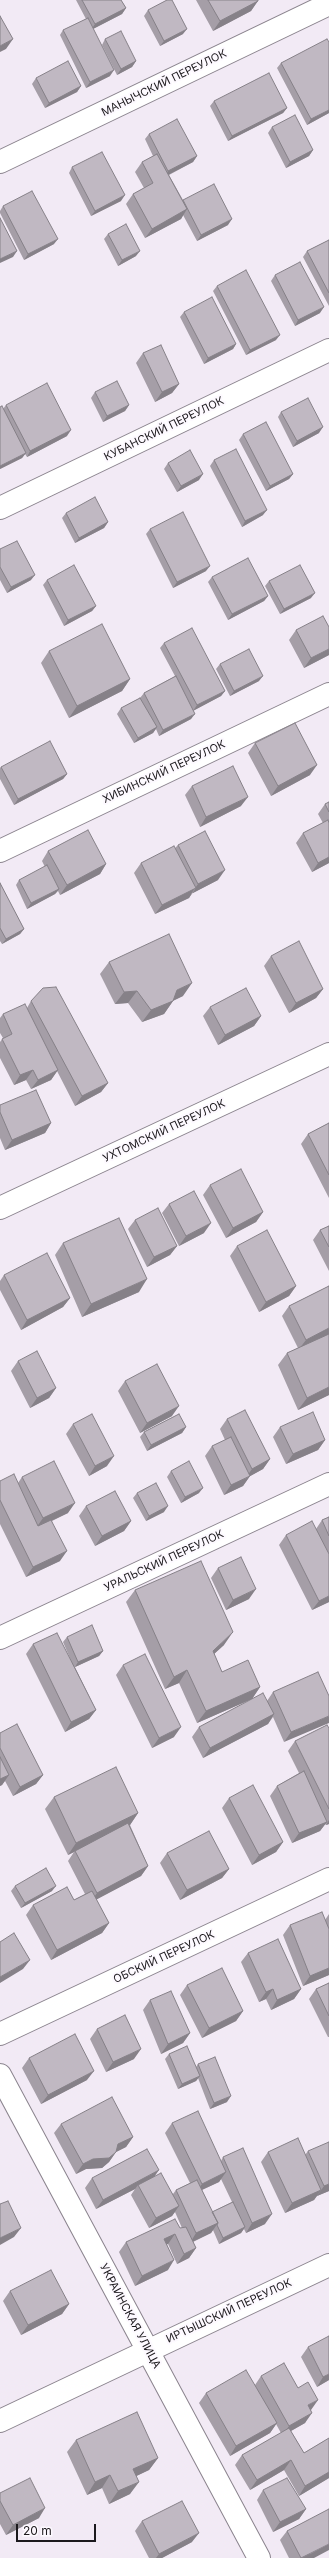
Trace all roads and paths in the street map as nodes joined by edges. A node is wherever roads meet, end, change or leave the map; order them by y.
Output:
1 (329, 4) edge
2 (0, 162) edge
3 (329, 350) edge
4 (0, 508) edge
5 (329, 694) edge
6 (0, 851) edge
7 (329, 1054) edge
8 (0, 1208) edge
9 (329, 1484) edge
10 (0, 1638) edge
11 (329, 1880) edge
12 (0, 2034) edge
13 (0, 2075) edge
14 (329, 2265) edge
15 (148, 2349) junction
16 (0, 2421) edge
17 (258, 2558) edge

1 - 2 street, МАНЫЧСКИЙ ПЕРЕУЛОК
3 - 4 street, КУБАНСКИЙ ПЕРЕУЛОК
5 - 6 street, ХИБИНСКИЙ ПЕРЕУЛОК
7 - 8 street, УХТОМСКИЙ ПЕРЕУЛОК
9 - 10 street, УРАЛЬСКИЙ ПЕРЕУЛОК
11 - 12 street, ОБСКИЙ ПЕРЕУЛОК
13 - 15 street, УКРАИНСКАЯ УЛИЦА
14 - 15 street, ИРТЫШСКИЙ ПЕРЕУЛОК
15 - 16 street, ИРТЫШСКИЙ ПЕРЕУЛОК
15 - 17 street, УКРАИНСКАЯ УЛИЦА

